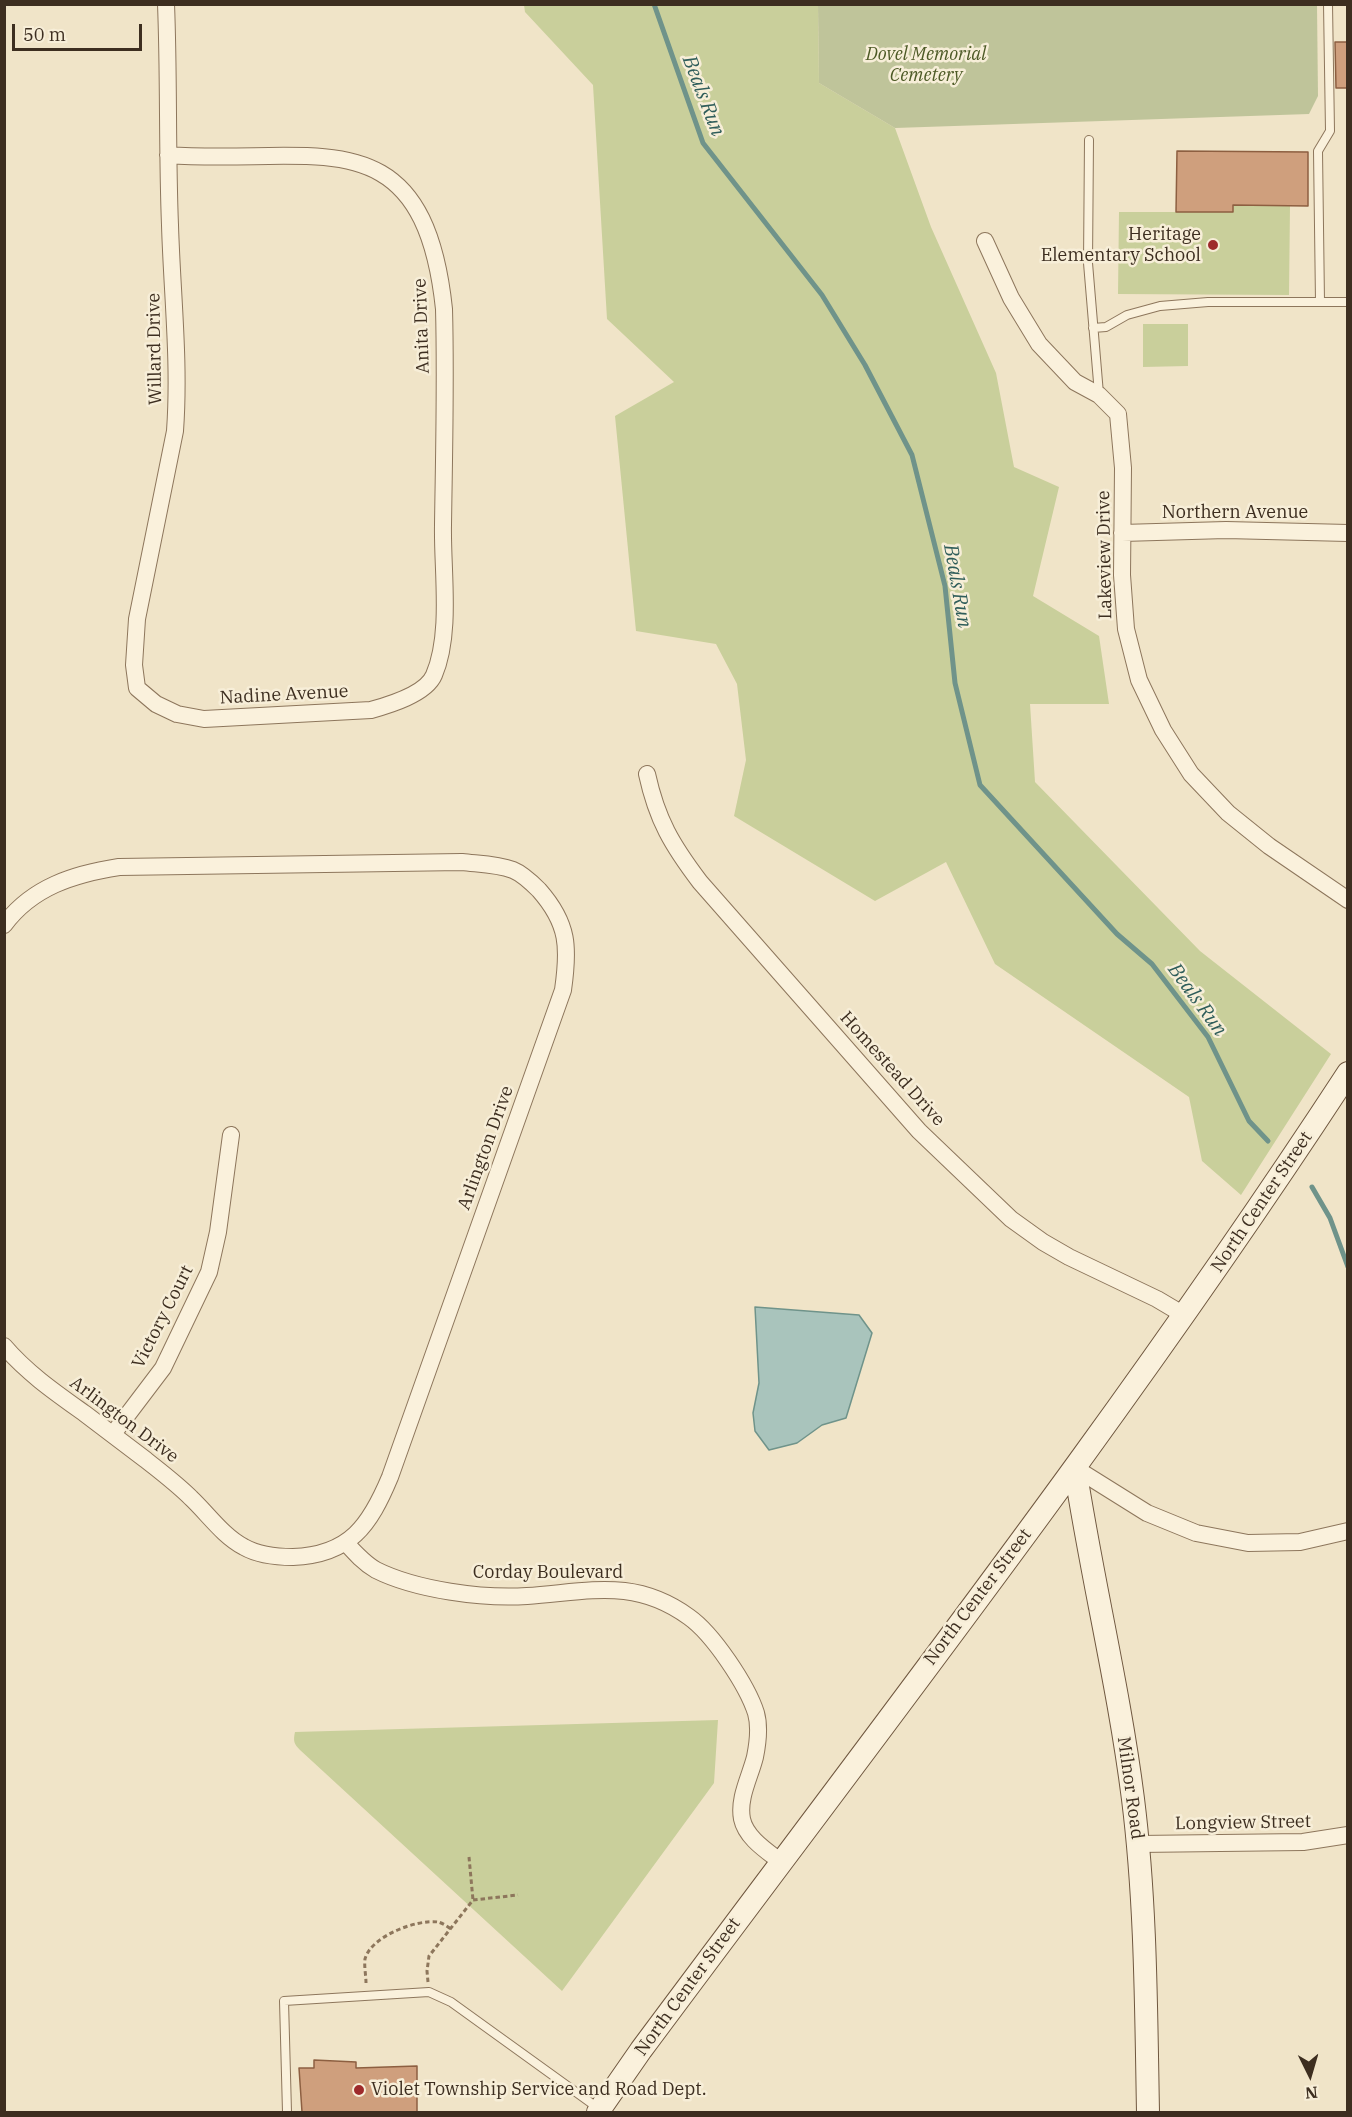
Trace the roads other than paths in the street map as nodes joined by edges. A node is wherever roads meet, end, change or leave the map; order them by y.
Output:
1 (166, 4) edge
2 (1328, 4) edge
3 (1089, 140) dead end
4 (168, 155) junction
5 (986, 241) dead end
6 (1320, 302) junction
7 (1347, 302) edge
8 (1093, 328) junction
9 (1099, 395) junction
10 (1122, 533) junction
11 (1347, 533) edge
12 (433, 677) joint
13 (137, 688) joint
14 (647, 774) dead end
15 (1347, 900) edge
16 (4, 925) edge
17 (1347, 1073) edge
18 (231, 1135) dead end
19 (1184, 1315) junction
20 (4, 1346) edge
21 (112, 1434) junction
22 (1075, 1468) junction
23 (1347, 1532) edge
24 (346, 1543) junction
25 (1347, 1835) edge
26 (1138, 1844) junction
27 (781, 1862) junction
28 (599, 2111) edge
29 (287, 2112) edge
30 (1148, 2112) edge

1 - 4 street, Willard Drive
2 - 6 lane
3 - 8 lane
4 - 12 street, Anita Drive
4 - 13 street, Willard Drive
5 - 9 street, Lakeview Drive
6 - 7 lane
6 - 8 lane
8 - 9 lane
9 - 10 street, Lakeview Drive
10 - 11 street, Northern Avenue
10 - 15 street, Lakeview Drive
12 - 13 street, Nadine Avenue
14 - 19 street, Homestead Drive
16 - 24 street, Arlington Drive
17 - 19 main road, North Center Street
18 - 21 street, Victory Court
19 - 22 main road, North Center Street
20 - 21 street, Arlington Drive
21 - 24 street, Arlington Drive
22 - 23 street
22 - 26 main road, Milnor Road
22 - 27 main road, North Center Street
24 - 27 street, Corday Boulevard
25 - 26 street, Longview Street
26 - 30 main road, Milnor Road
27 - 28 main road, North Center Street
28 - 29 lane

